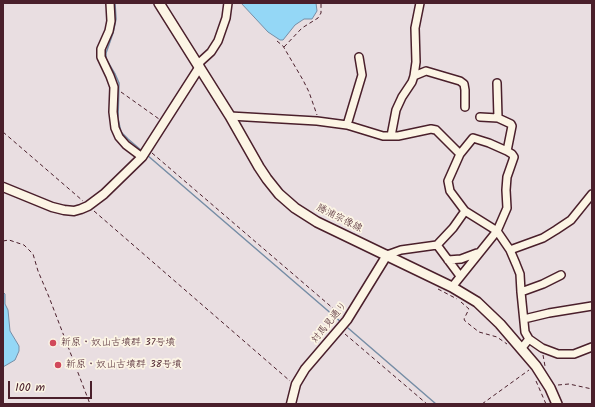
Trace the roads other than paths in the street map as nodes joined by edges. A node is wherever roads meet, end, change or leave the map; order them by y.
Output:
1 (110, 3) edge
2 (159, 3) edge
3 (228, 3) edge
4 (420, 3) edge
5 (360, 57) dead end
6 (199, 68) junction
7 (414, 76) junction
8 (497, 83) dead end
9 (465, 107) dead end
10 (230, 116) junction
11 (480, 117) dead end
12 (498, 118) junction
13 (347, 125) junction
14 (391, 136) junction
15 (507, 150) junction
16 (144, 152) junction
17 (460, 154) junction
18 (3, 187) edge
19 (592, 194) edge
20 (465, 211) junction
21 (497, 231) junction
22 (437, 245) junction
23 (510, 250) junction
24 (478, 253) junction
25 (387, 255) junction
26 (448, 260) junction
27 (561, 275) dead end
28 (460, 276) junction
29 (452, 287) junction
30 (521, 292) junction
31 (592, 306) edge
32 (524, 319) junction
33 (529, 339) junction
34 (592, 347) edge
35 (521, 349) junction
36 (291, 404) edge
37 (557, 404) edge

1 - 16 street
2 - 6 main road, 勝浦宗像線
3 - 6 street
4 - 7 street
5 - 13 street
6 - 10 main road, 勝浦宗像線
6 - 16 street
7 - 9 street
7 - 14 street
8 - 12 street
10 - 13 street
10 - 25 main road, 勝浦宗像線
11 - 12 street
12 - 15 street
13 - 14 street
14 - 17 street
15 - 17 street
15 - 21 street
16 - 18 street
17 - 20 street
19 - 23 street
20 - 21 street
20 - 22 street
21 - 23 street
21 - 24 street
22 - 25 street
22 - 26 street
23 - 30 street
24 - 26 street
24 - 28 street
25 - 29 main road, 勝浦宗像線
25 - 36 street, 対馬見通り
26 - 28 street
27 - 30 street
28 - 29 street
29 - 35 main road, 勝浦宗像線
30 - 32 street
31 - 32 street
32 - 33 street
33 - 34 street
33 - 35 street
35 - 37 main road, 勝浦宗像線

